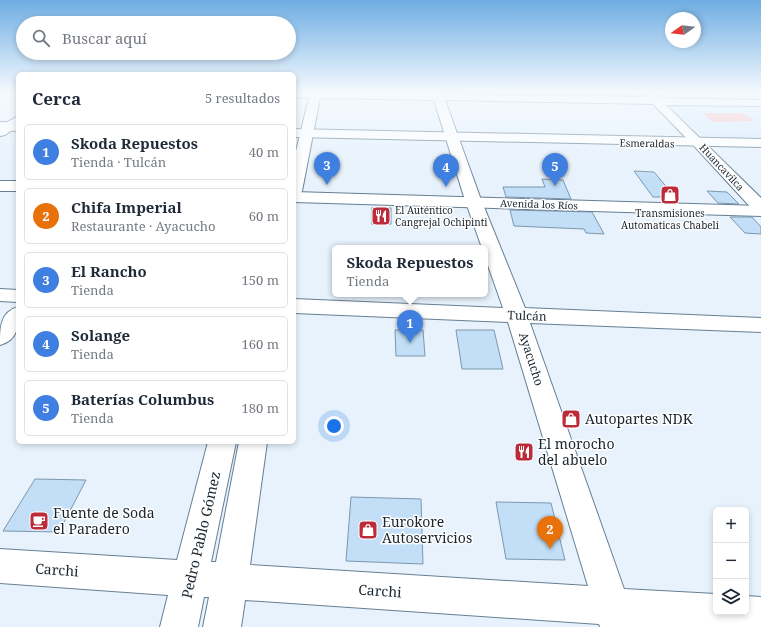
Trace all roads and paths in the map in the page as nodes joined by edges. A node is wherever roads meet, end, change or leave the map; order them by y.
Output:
1 (304, 121) edge
2 (447, 121) edge
3 (677, 121) edge
4 (298, 136) edge
5 (453, 138) junction
6 (699, 143) junction
7 (761, 144) edge
8 (296, 164) edge
9 (0, 186) edge
10 (16, 186) edge
11 (0, 191) edge
12 (16, 191) edge
13 (296, 192) edge
14 (296, 197) edge
15 (473, 199) junction
16 (760, 207) edge
17 (0, 295) edge
18 (16, 296) edge
19 (296, 306) edge
20 (517, 316) junction
21 (16, 317) edge
22 (761, 325) edge
23 (0, 337) edge
24 (222, 444) edge
25 (253, 444) edge
26 (0, 566) edge
27 (191, 579) junction
28 (230, 582) junction
29 (616, 616) edge
30 (761, 616) edge
31 (179, 627) edge
32 (222, 627) edge

1 - 4 street
2 - 5 street, Ayacucho
3 - 6 street, Huancavilca
4 - 5 street, Esmeraldas
4 - 8 street
5 - 6 street, Esmeraldas
5 - 15 street, Ayacucho
6 - 7 street, Esmeraldas
6 - 16 street, Huancavilca
9 - 10 street
11 - 12 street
13 - 15 street, Avenida los Ríos
14 - 15 street, Avenida los Ríos
15 - 16 street, Avenida los Ríos
15 - 20 street, Ayacucho
17 - 18 street
19 - 20 street, Tulcán
20 - 22 street, Tulcán
20 - 29 street, Ayacucho
21 - 23 street
24 - 27 street, Pedro Pablo Gómez
25 - 28 street
26 - 27 street, Carchi
27 - 28 street, Carchi
27 - 31 street, Pedro Pablo Gómez
28 - 29 street, Carchi
28 - 32 street
29 - 30 street, Carchi

